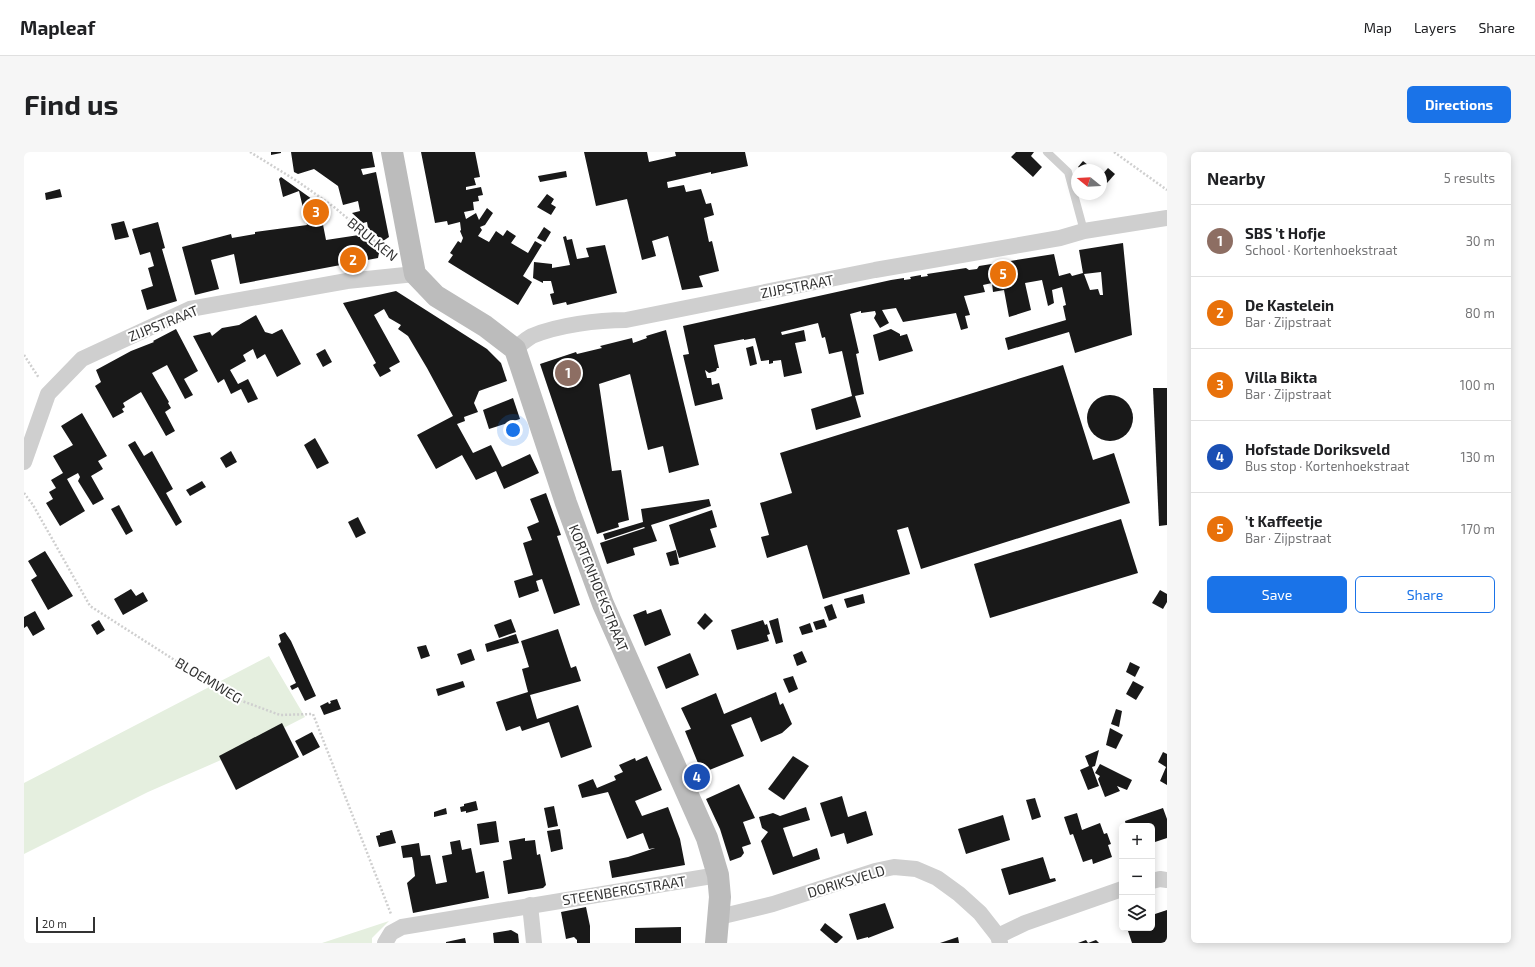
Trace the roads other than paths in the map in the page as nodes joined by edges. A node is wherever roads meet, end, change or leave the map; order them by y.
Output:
1 (392, 152) edge
2 (1047, 152) edge
3 (1167, 218) edge
4 (1084, 231) junction
5 (415, 274) junction
6 (515, 349) junction
7 (24, 462) edge
8 (718, 875) junction
9 (1155, 880) edge
10 (1167, 880) edge
11 (1119, 891) edge
12 (530, 905) junction
13 (719, 916) junction
14 (999, 940) edge
15 (385, 943) edge
16 (534, 943) edge
17 (716, 943) edge

1 - 5 street
2 - 4 lane
3 - 4 street, ZIJPSTRAAT
4 - 6 street, ZIJPSTRAAT
5 - 6 street
5 - 7 street, ZIJPSTRAAT
6 - 8 street, KORTENHOEKSTRAAT
8 - 12 street, STEENBERGSTRAAT
8 - 13 street, KORTENHOEKSTRAAT
9 - 10 street
11 - 14 street, DORIKSVELD
12 - 15 street, STEENBERGSTRAAT
12 - 16 street
13 - 14 street, DORIKSVELD
13 - 17 street, KORTENHOEKSTRAAT

